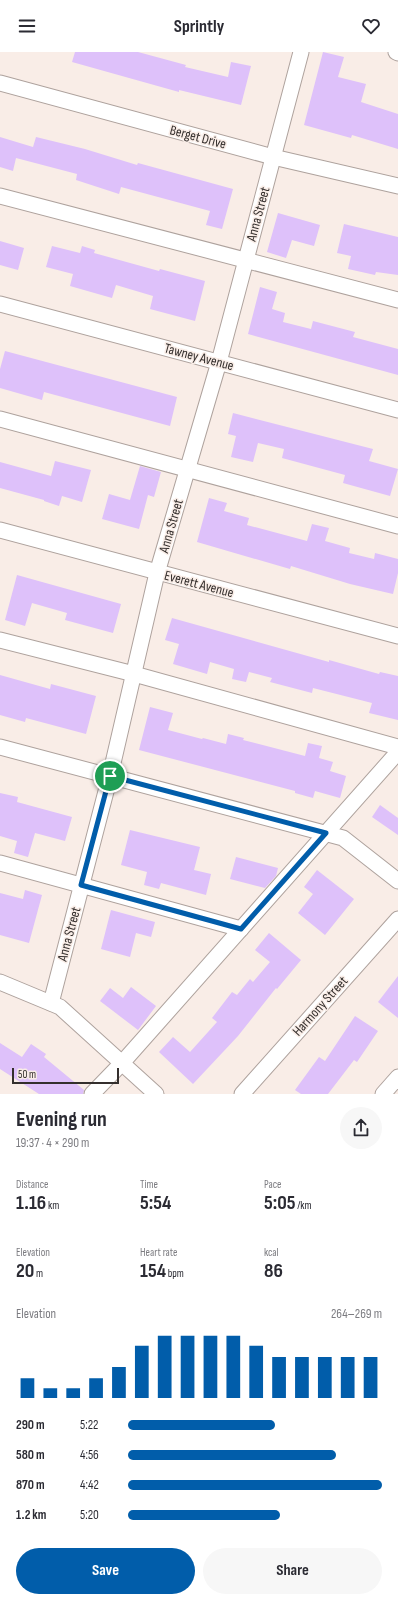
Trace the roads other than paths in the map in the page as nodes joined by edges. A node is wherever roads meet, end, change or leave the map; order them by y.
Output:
1 (301, 52) edge
2 (0, 83) edge
3 (273, 157) junction
4 (398, 186) edge
5 (0, 196) edge
6 (246, 260) junction
7 (398, 300) edge
8 (0, 304) edge
9 (219, 362) junction
10 (398, 410) edge
11 (0, 419) edge
12 (187, 470) junction
13 (398, 526) edge
14 (0, 530) edge
15 (157, 573) junction
16 (398, 636) edge
17 (0, 640) edge
18 (134, 674) junction
19 (0, 747) edge
20 (398, 747) edge
21 (398, 752) edge
22 (110, 776) junction
23 (326, 833) junction
24 (0, 863) edge
25 (398, 881) edge
26 (81, 885) junction
27 (398, 919) edge
28 (241, 929) junction
29 (0, 982) edge
30 (50, 1003) junction
31 (122, 1063) junction
32 (398, 1077) edge
33 (92, 1094) edge
34 (156, 1094) edge
35 (242, 1094) edge
36 (383, 1094) edge

1 - 3 street, Anna Street
2 - 3 street, Berget Drive
3 - 4 street, Berget Drive
3 - 6 street, Anna Street
5 - 6 street
6 - 7 street
6 - 9 street, Anna Street
8 - 9 street, Tawney Avenue
9 - 10 street, Tawney Avenue
9 - 12 street, Anna Street
11 - 12 street
12 - 13 street
12 - 15 street, Anna Street
14 - 15 street, Everett Avenue
15 - 16 street, Everett Avenue
15 - 18 street, Anna Street
17 - 18 street
18 - 20 street
18 - 22 street, Anna Street
19 - 22 street
21 - 23 street
22 - 23 street
22 - 26 street, Anna Street
23 - 25 street
23 - 28 street
24 - 26 street
26 - 28 street
26 - 30 street, Anna Street
27 - 35 street, Harmony Street
28 - 31 street
29 - 30 street
30 - 31 street
31 - 33 street
31 - 34 street
32 - 36 street

